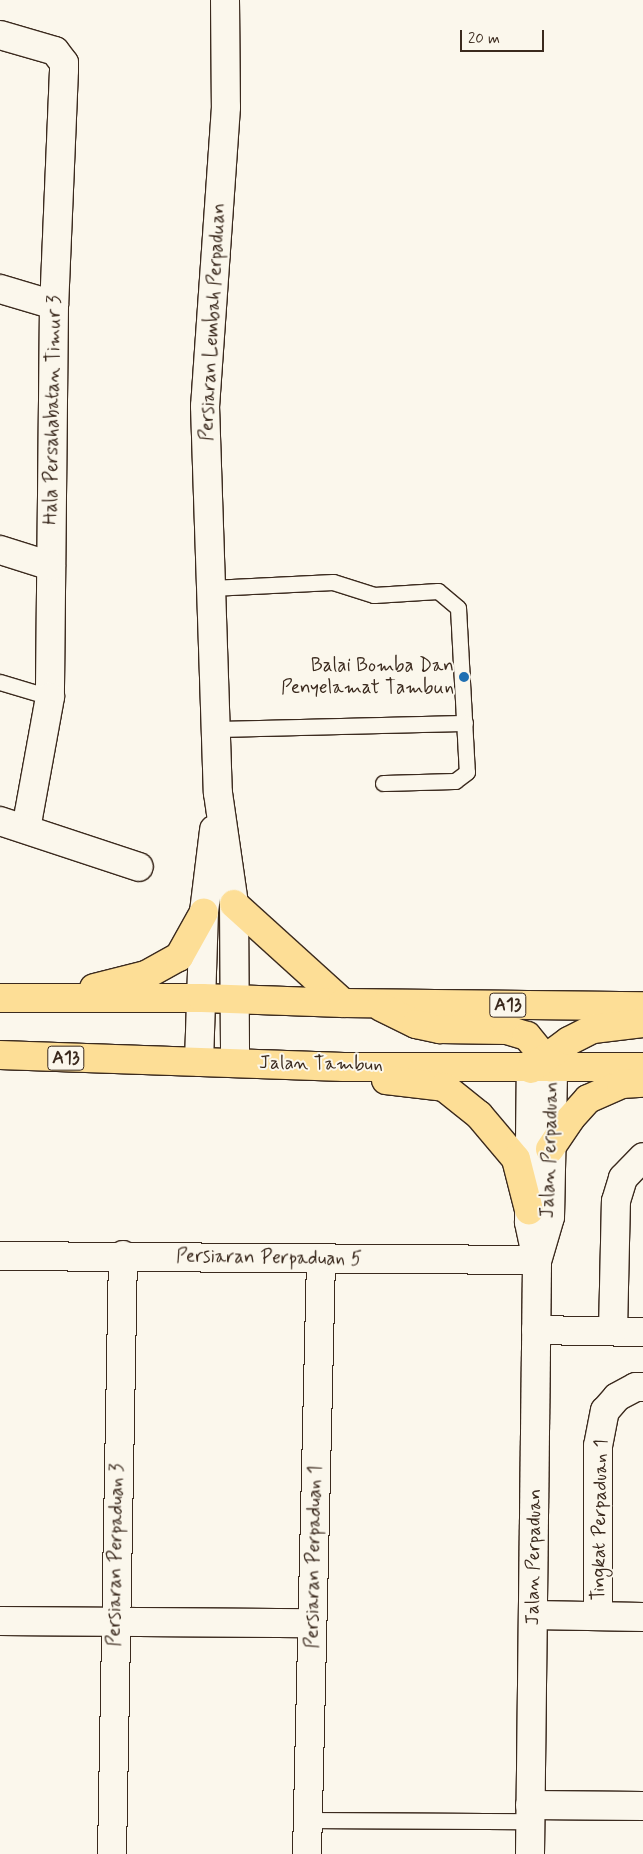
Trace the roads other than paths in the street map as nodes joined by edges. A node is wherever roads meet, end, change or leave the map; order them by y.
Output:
1 (225, 0) edge
2 (0, 35) edge
3 (0, 290) edge
4 (54, 305) junction
5 (0, 550) edge
6 (51, 566) junction
7 (211, 588) junction
8 (0, 682) edge
9 (50, 697) junction
10 (466, 723) junction
11 (216, 729) junction
12 (383, 784) dead end
13 (218, 793) junction
14 (0, 821) edge
15 (26, 829) junction
16 (139, 867) dead end
17 (234, 904) junction
18 (204, 912) junction
19 (0, 998) edge
20 (57, 998) junction
21 (202, 998) junction
22 (236, 998) junction
23 (344, 1003) junction
24 (373, 1003) junction
25 (643, 1006) edge
26 (643, 1023) edge
27 (0, 1055) edge
28 (199, 1062) junction
29 (236, 1062) junction
30 (543, 1065) junction
31 (344, 1067) junction
32 (643, 1067) edge
33 (643, 1083) edge
34 (550, 1149) junction
35 (643, 1157) edge
36 (529, 1210) junction
37 (123, 1255) junction
38 (0, 1256) edge
39 (321, 1260) junction
40 (537, 1260) junction
41 (536, 1330) junction
42 (613, 1331) junction
43 (643, 1332) edge
44 (643, 1387) edge
45 (533, 1615) junction
46 (598, 1616) junction
47 (643, 1616) edge
48 (0, 1621) edge
49 (115, 1623) junction
50 (312, 1623) junction
51 (643, 1806) edge
52 (530, 1813) junction
53 (308, 1820) junction
54 (112, 1854) edge
55 (307, 1854) edge
56 (530, 1854) edge

1 - 7 street, Persiaran Lembah Perpaduan
2 - 4 street, Hala Persahabatan Timur 3
3 - 4 street
4 - 6 street, Hala Persahabatan Timur 3
5 - 6 street
6 - 9 street, Hala Persahabatan Timur 3
7 - 10 lane
7 - 11 street, Persiaran Lembah Perpaduan
8 - 9 lane
9 - 15 street, Hala Persahabatan Timur 3
10 - 11 lane
10 - 12 lane
11 - 13 street, Persiaran Lembah Perpaduan
13 - 17 street, Persiaran Lembah Perpaduan
13 - 18 street, Persiaran Lembah Perpaduan
14 - 15 street
15 - 16 street
17 - 22 street, Persiaran Lembah Perpaduan
17 - 23 main road
18 - 20 main road
18 - 21 street, Persiaran Lembah Perpaduan
19 - 20 main road, A13
20 - 21 main road, A13
21 - 22 main road, A13
21 - 28 street, Persiaran Lembah Perpaduan
22 - 23 main road, A13
22 - 29 street, Persiaran Lembah Perpaduan
23 - 24 main road, A13
24 - 25 main road, A13
24 - 30 main road
26 - 30 main road
27 - 28 main road, Jalan Tambun / A13
28 - 29 main road, Jalan Tambun / A13
29 - 31 main road, Jalan Tambun / A13
30 - 31 main road, Jalan Tambun / A13
30 - 32 main road, Jalan Tambun / A13
30 - 34 street, Jalan Perpaduan
30 - 36 street, Jalan Perpaduan
31 - 36 main road
33 - 34 main road
34 - 40 street, Jalan Perpaduan
35 - 42 street
36 - 40 street, Jalan Perpaduan
37 - 38 street, Persiaran Perpaduan 5
37 - 39 street, Persiaran Perpaduan 5
37 - 49 street, Persiaran Perpaduan 3
39 - 40 street, Persiaran Perpaduan 5
39 - 50 street, Persiaran Perpaduan 1
40 - 41 street, Jalan Perpaduan
41 - 42 street
41 - 45 street, Jalan Perpaduan
42 - 43 street
44 - 46 street, Tingkat Perpaduan 1
45 - 46 street
45 - 52 street, Jalan Perpaduan
46 - 47 street
48 - 49 street
49 - 50 street
49 - 54 street, Persiaran Perpaduan 3
50 - 53 street, Persiaran Perpaduan 1
51 - 52 street
52 - 53 lane
52 - 56 street, Jalan Perpaduan
53 - 55 street, Persiaran Perpaduan 1

